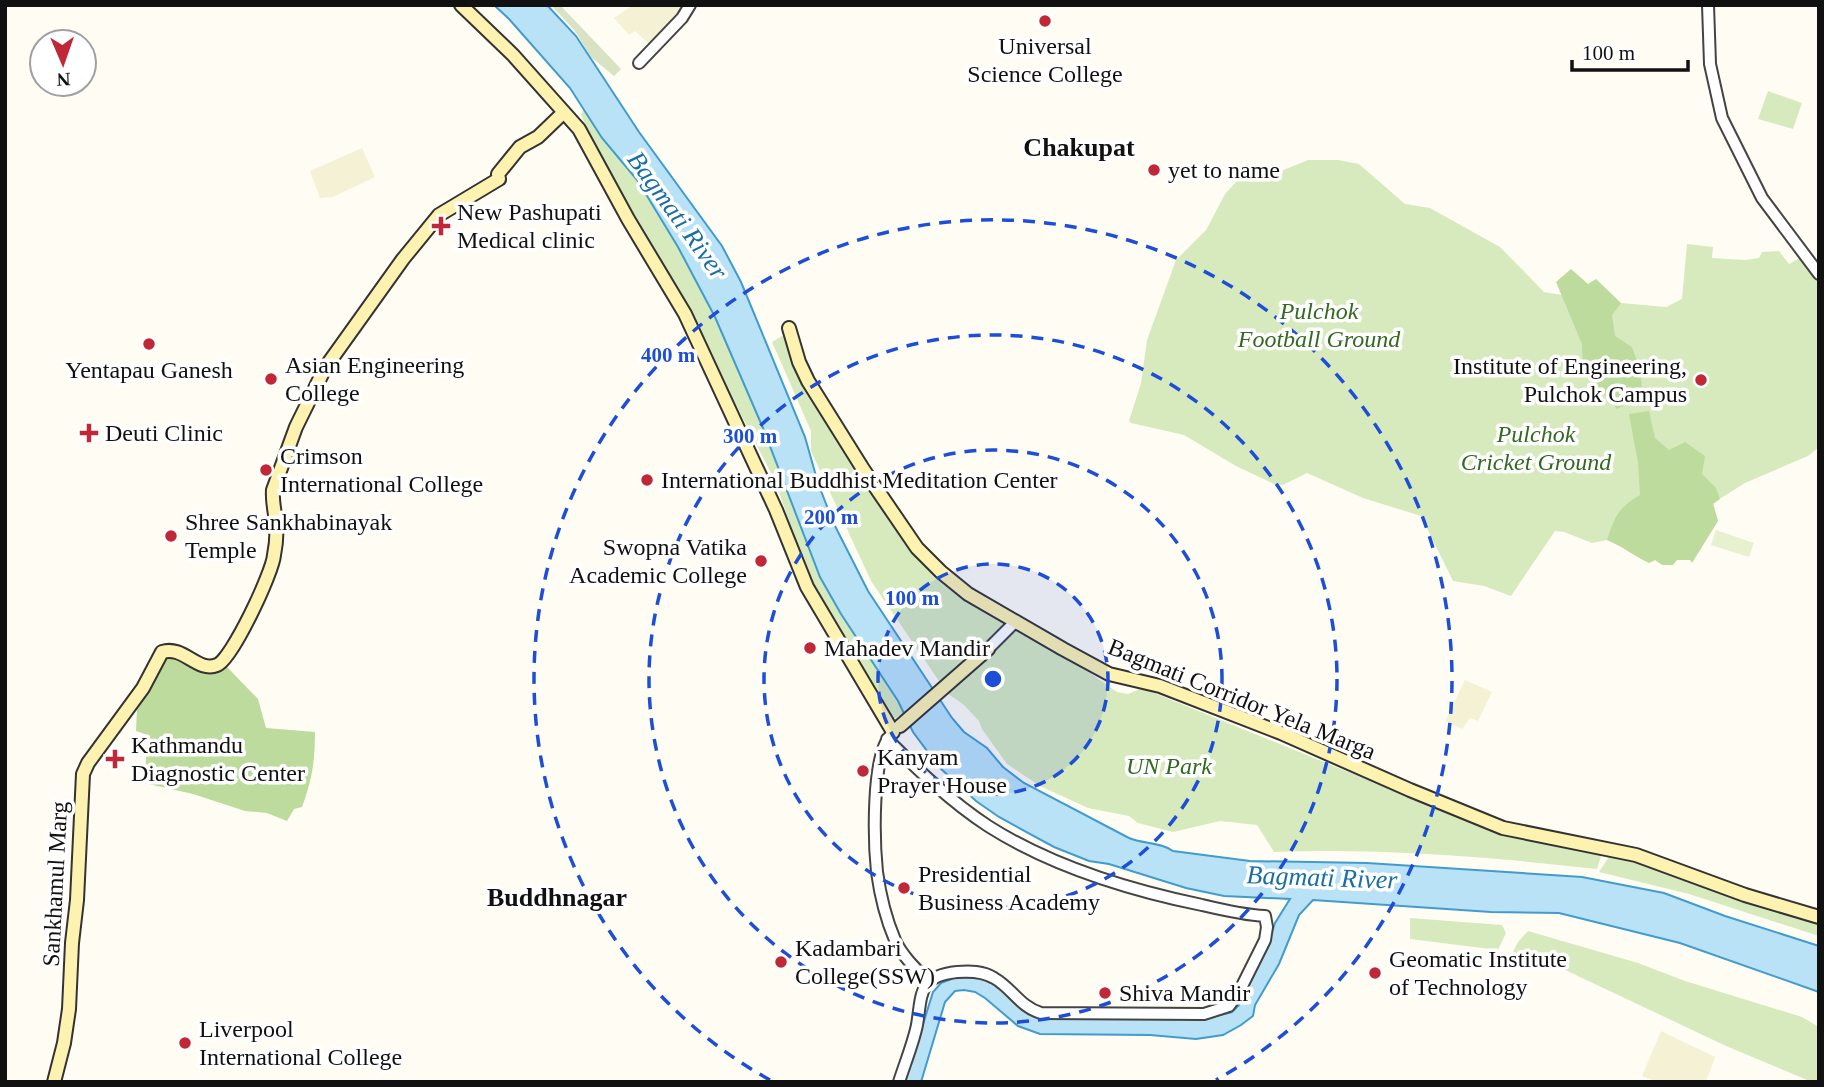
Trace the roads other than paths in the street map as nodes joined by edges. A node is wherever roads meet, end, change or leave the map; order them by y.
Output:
1 (461, 5) edge
2 (690, 5) edge
3 (1708, 5) edge
4 (639, 63) dead end
5 (564, 112) junction
6 (1819, 274) edge
7 (789, 328) dead end
8 (1016, 621) junction
9 (988, 649) joint
10 (893, 732) junction
11 (1819, 917) edge
12 (929, 982) junction
13 (54, 1082) edge
14 (899, 1082) edge

1 - 5 main road
2 - 4 street
3 - 6 street
5 - 10 main road
5 - 13 main road, Sankhamul Marg
7 - 8 main road, Bagmati Corridor Yela Marga
8 - 9 street
8 - 11 main road, Bagmati Corridor Yela Marga
9 - 10 main road
10 - 12 street
10 - 12 street
12 - 14 street

